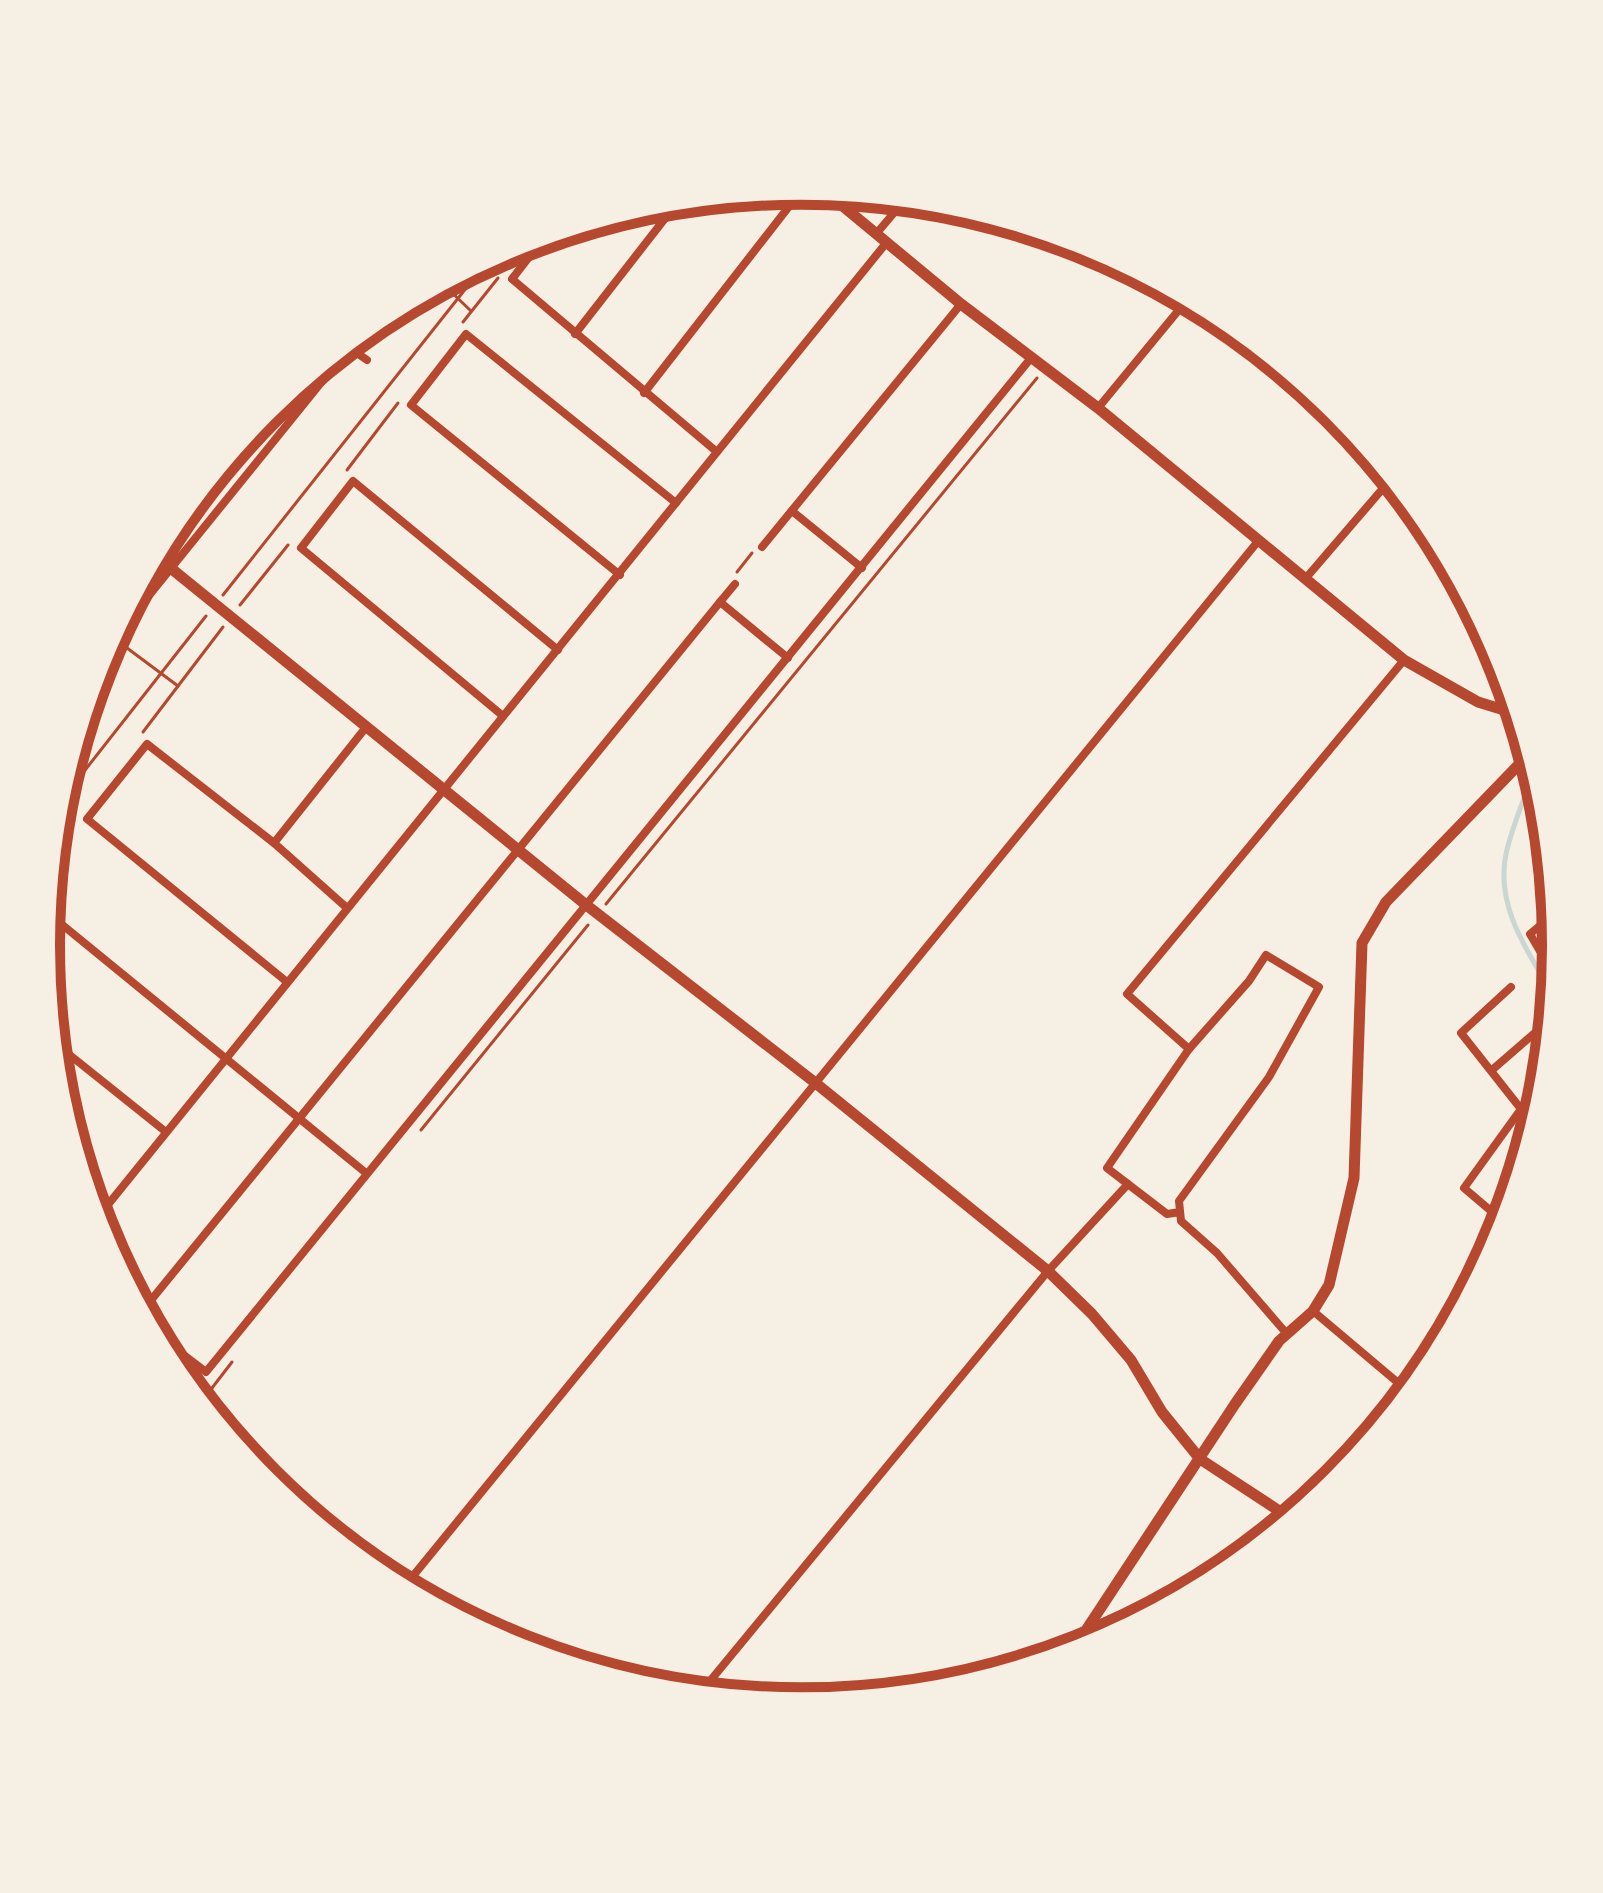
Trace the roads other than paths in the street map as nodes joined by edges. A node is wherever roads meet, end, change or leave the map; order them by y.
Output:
1 (790, 206) edge
2 (843, 207) edge
3 (896, 211) edge
4 (666, 218) edge
5 (876, 234) junction
6 (887, 242) junction
7 (529, 257) edge
8 (961, 304) junction
9 (1180, 309) edge
10 (575, 334) junction
11 (357, 353) edge
12 (1031, 358) junction
13 (367, 360) dead end
14 (318, 385) edge
15 (644, 393) junction
16 (1098, 408) junction
17 (717, 452) junction
18 (1384, 487) edge
19 (676, 503) junction
20 (792, 511) junction
21 (1259, 540) junction
22 (762, 547) road end
23 (166, 565) edge
24 (862, 568) junction
25 (171, 569) junction
26 (620, 575) junction
27 (1306, 578) junction
28 (735, 584) road end
29 (147, 599) edge
30 (720, 602) junction
31 (558, 650) junction
32 (788, 658) junction
33 (1404, 660) junction
34 (1505, 710) edge
35 (503, 716) junction
36 (367, 726) junction
37 (1520, 763) edge
38 (442, 788) junction
39 (274, 843) junction
40 (518, 847) junction
41 (585, 904) junction
42 (347, 908) junction
43 (61, 924) edge
44 (1542, 924) edge
45 (1543, 956) edge
46 (287, 982) junction
47 (1511, 987) dead end
48 (1538, 1030) edge
49 (1189, 1049) junction
50 (68, 1053) edge
51 (225, 1059) junction
52 (1492, 1070) junction
53 (813, 1081) junction
54 (300, 1117) junction
55 (166, 1132) junction
56 (366, 1173) junction
57 (1128, 1184) junction
58 (107, 1205) edge
59 (1180, 1212) junction
60 (1493, 1213) edge
61 (1048, 1271) junction
62 (150, 1301) edge
63 (1313, 1311) junction
64 (1287, 1334) junction
65 (183, 1354) edge
66 (1400, 1384) edge
67 (1200, 1459) junction
68 (1281, 1512) edge
69 (412, 1577) edge
70 (1085, 1632) edge
71 (709, 1682) edge

1 - 15 street
2 - 5 street
3 - 5 street
4 - 10 street
5 - 6 street
6 - 8 street
6 - 17 street
7 - 10 street
8 - 12 street
8 - 20 street
9 - 16 street
10 - 15 street
11 - 13 street
12 - 16 street
12 - 24 street
14 - 25 street
15 - 17 street
16 - 21 street
17 - 19 street
18 - 27 street
19 - 26 street
19 - 26 street
20 - 22 street
20 - 24 street
21 - 27 street
21 - 53 street
23 - 25 street
24 - 32 street
25 - 29 street
25 - 36 street
26 - 31 street
27 - 33 street
28 - 30 street
30 - 32 street
30 - 40 street
31 - 35 street
31 - 35 street
32 - 41 street
33 - 34 street
33 - 49 street
35 - 38 street
36 - 38 street
36 - 39 street
37 - 63 street
38 - 40 street
38 - 42 street
39 - 42 street
39 - 46 street
40 - 41 street
40 - 54 street
41 - 53 street
41 - 56 street
42 - 46 street
43 - 51 street
44 - 45 street
46 - 51 street
47 - 52 street
48 - 52 street
49 - 57 street
49 - 59 street
50 - 55 street
51 - 54 street
51 - 55 street
52 - 60 street
53 - 61 street
53 - 69 street
54 - 56 street
54 - 62 street
55 - 58 street
56 - 65 street
57 - 59 street
57 - 61 street
59 - 64 street
61 - 67 street
61 - 71 street
63 - 64 street
63 - 66 street
64 - 67 street
67 - 68 street
67 - 70 street

